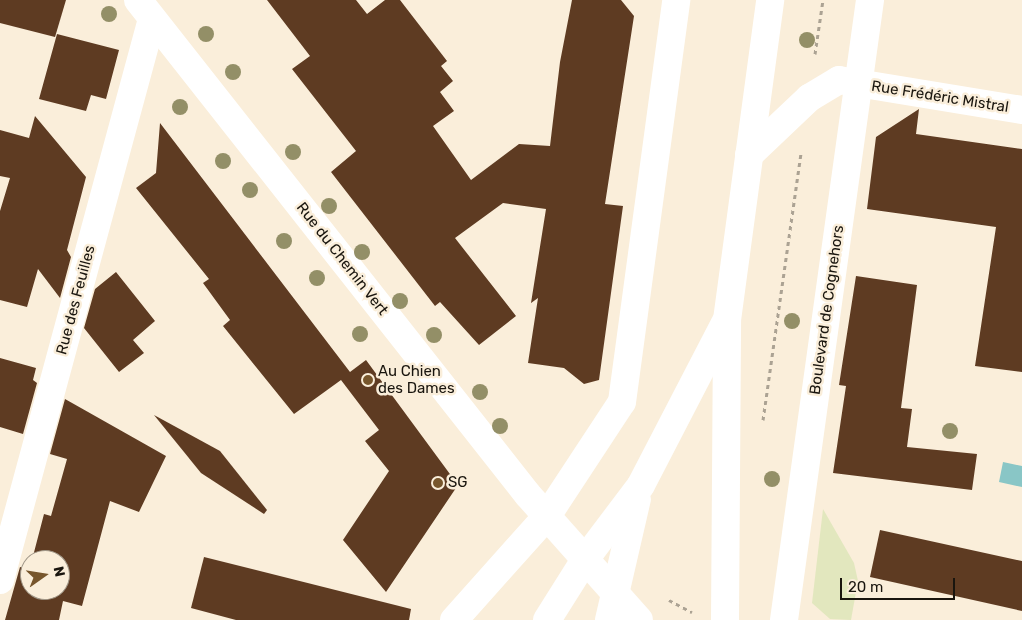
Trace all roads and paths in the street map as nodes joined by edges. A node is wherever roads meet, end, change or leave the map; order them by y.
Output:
1 (676, 0) edge
2 (770, 0) edge
3 (823, 0) edge
4 (870, 0) edge
5 (145, 10) edge
6 (858, 84) junction
7 (809, 98) junction
8 (1022, 110) edge
9 (749, 155) junction
10 (727, 320) junction
11 (761, 429) dead end
12 (641, 485) junction
13 (547, 516) junction
14 (586, 558) junction
15 (0, 580) edge
16 (614, 590) junction
17 (454, 620) edge
18 (547, 620) edge
19 (609, 620) edge
20 (638, 620) edge
21 (726, 620) edge
22 (784, 620) edge

1 - 13 street
2 - 9 street
3 - 7 path
4 - 6 street, Boulevard de Cognehors
5 - 13 street, Rue du Chemin Vert
5 - 15 street, Rue des Feuilles
6 - 7 street, Rue Frédéric Mistral
6 - 8 street, Rue Frédéric Mistral
6 - 22 street, Boulevard de Cognehors
7 - 9 street, Rue Frédéric Mistral
7 - 11 path
9 - 10 street
10 - 12 street
10 - 21 street
12 - 14 street
12 - 16 street
13 - 14 street, Rue du Chemin Vert
13 - 17 street
14 - 16 street, Rue du Chemin Vert
14 - 18 street
16 - 19 street
16 - 20 street, Rue du Chemin Vert

